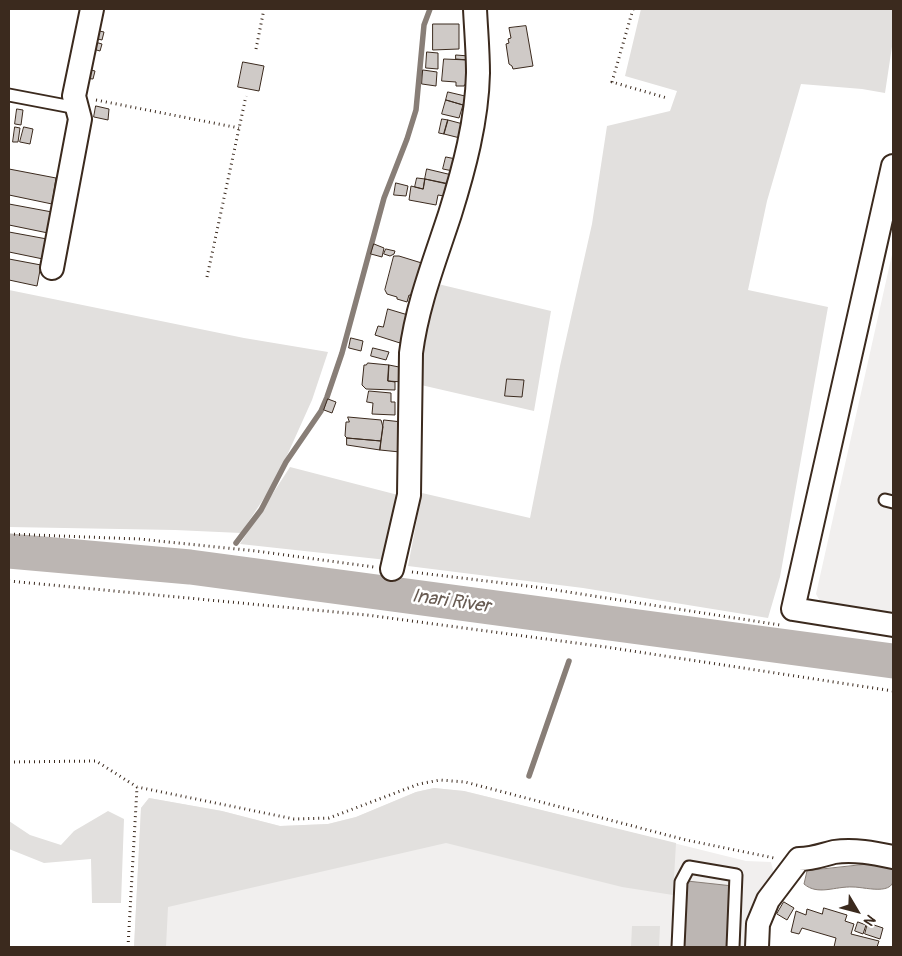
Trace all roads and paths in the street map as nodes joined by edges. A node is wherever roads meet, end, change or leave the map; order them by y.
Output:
1 (92, 9) edge
2 (264, 9) edge
3 (475, 9) edge
4 (633, 9) edge
5 (256, 49) dead end
6 (9, 95) edge
7 (246, 96) dead end
8 (667, 98) dead end
9 (75, 102) junction
10 (239, 128) junction
11 (893, 166) edge
12 (52, 268) dead end
13 (207, 277) dead end
14 (9, 534) edge
15 (392, 569) junction
16 (9, 581) edge
17 (893, 625) edge
18 (784, 626) dead end
19 (893, 691) edge
20 (9, 762) edge
21 (137, 787) junction
22 (893, 857) edge
23 (799, 859) junction
24 (128, 947) edge
25 (678, 947) edge
26 (733, 947) edge
27 (757, 947) edge

1 - 9 street
2 - 5 path
3 - 15 street
4 - 8 path
6 - 9 lane
7 - 10 path
9 - 10 path
9 - 12 street
10 - 13 path
11 - 17 street
14 - 15 path
15 - 18 path
16 - 19 path
20 - 21 path
21 - 23 path
21 - 24 path
22 - 23 street
23 - 27 street
25 - 26 lane

